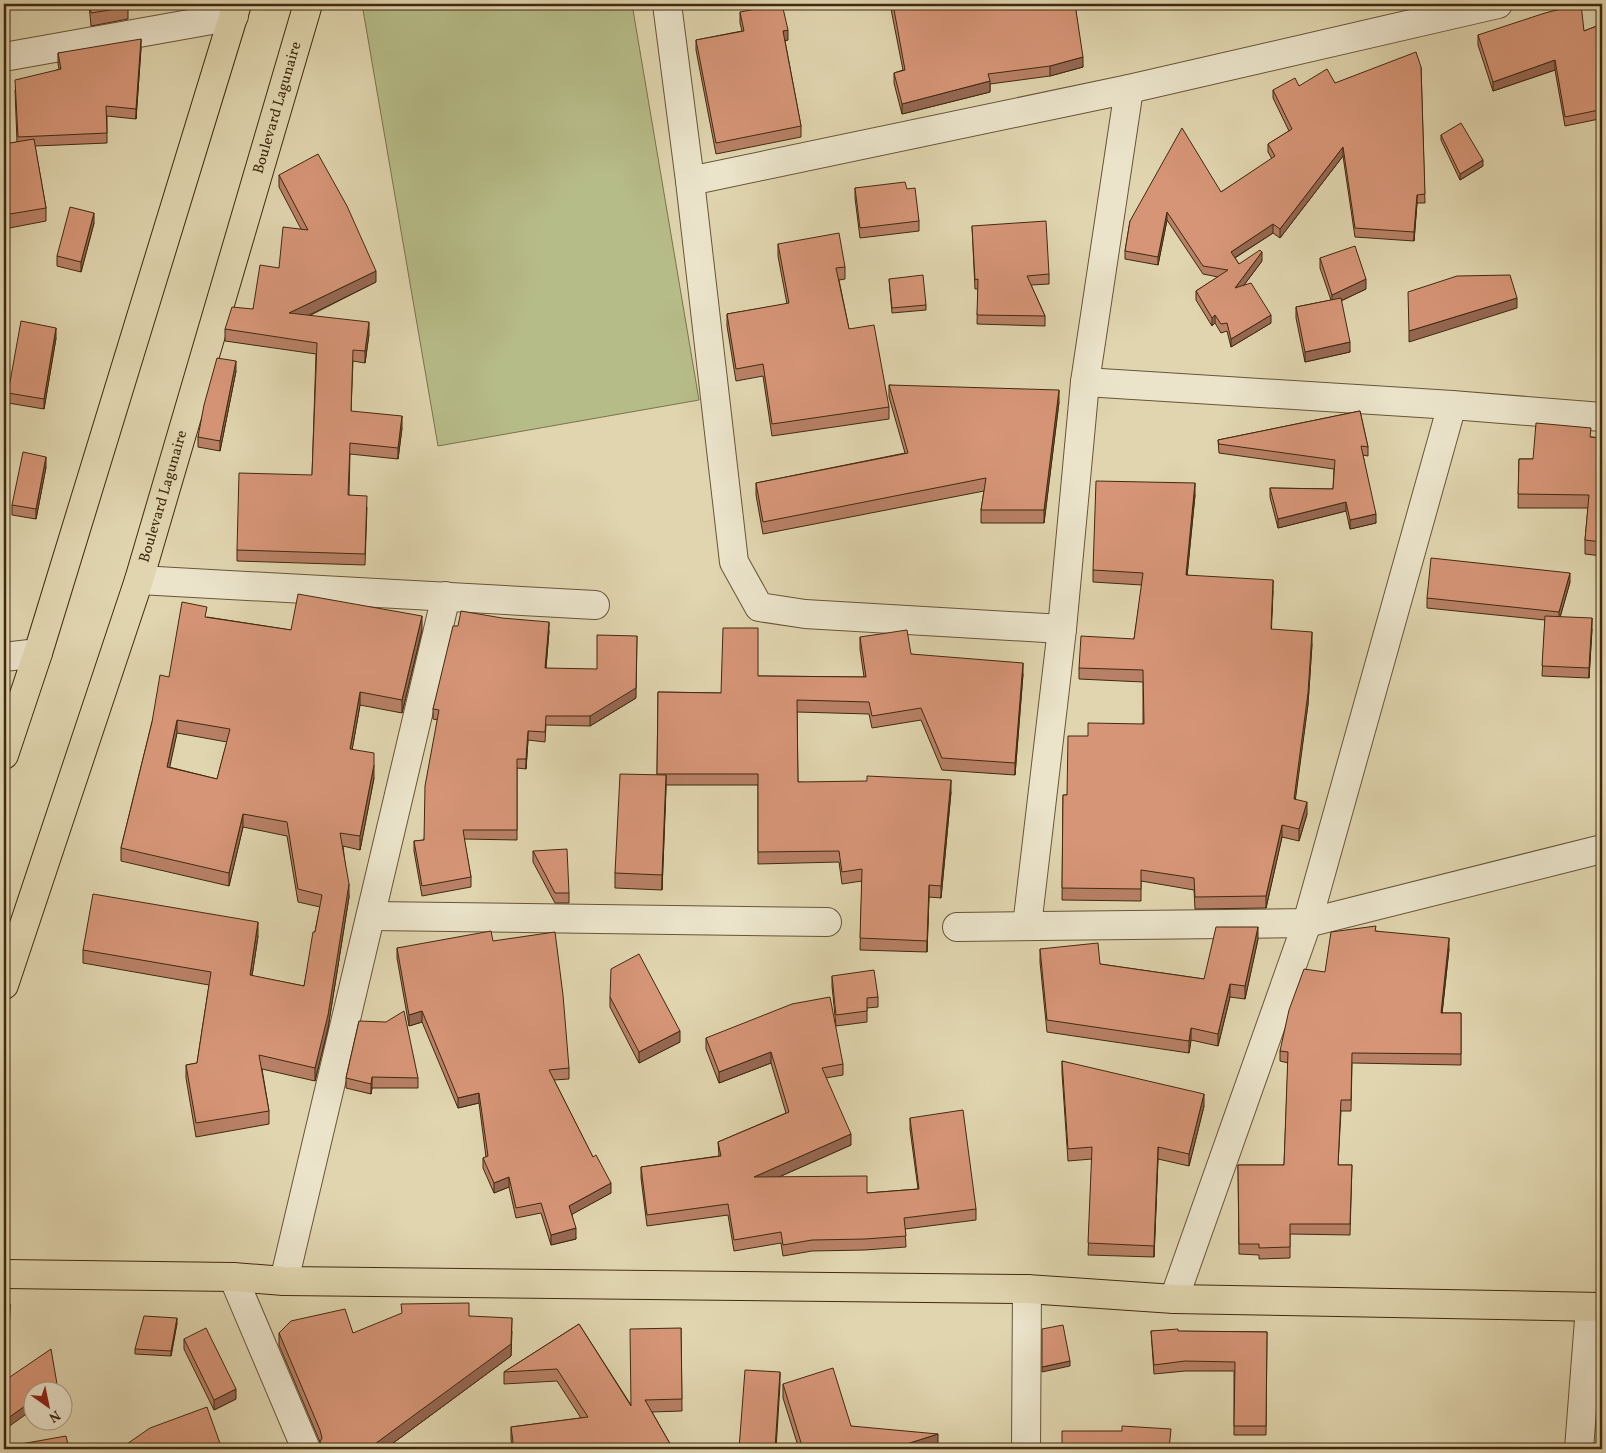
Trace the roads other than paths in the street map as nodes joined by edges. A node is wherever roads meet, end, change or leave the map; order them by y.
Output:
1 (308, 4) edge
2 (667, 4) edge
3 (1498, 4) edge
4 (235, 10) edge
5 (4, 57) edge
6 (1129, 89) junction
7 (690, 181) junction
8 (1085, 382) junction
9 (1452, 405) junction
10 (1602, 417) edge
11 (139, 580) junction
12 (446, 596) junction
13 (595, 605) dead end
14 (1062, 629) junction
15 (38, 653) junction
16 (4, 657) edge
17 (4, 755) edge
18 (1602, 848) edge
19 (371, 916) junction
20 (827, 922) dead end
21 (1306, 923) junction
22 (957, 926) dead end
23 (1027, 926) junction
24 (4, 985) edge
25 (4, 1274) edge
26 (233, 1277) junction
27 (284, 1281) junction
28 (1027, 1289) junction
29 (1174, 1299) junction
30 (1596, 1307) edge
31 (306, 1449) edge
32 (1026, 1449) edge
33 (1579, 1449) edge

1 - 11 main road, Boulevard Lagunaire
2 - 7 street
3 - 6 street
4 - 5 street
4 - 15 main road
6 - 7 street
6 - 8 street
7 - 14 street
8 - 9 street
8 - 14 street
9 - 10 street
9 - 21 street
11 - 12 street
11 - 24 main road, Boulevard Lagunaire
12 - 13 street
12 - 19 street
14 - 23 street
15 - 16 street
15 - 17 main road
18 - 21 street
19 - 20 street
19 - 27 street
21 - 23 street
21 - 29 street
22 - 23 street
25 - 26 main road
26 - 27 main road
26 - 31 street
27 - 28 main road
28 - 29 main road
28 - 32 street
29 - 30 main road
30 - 33 street

